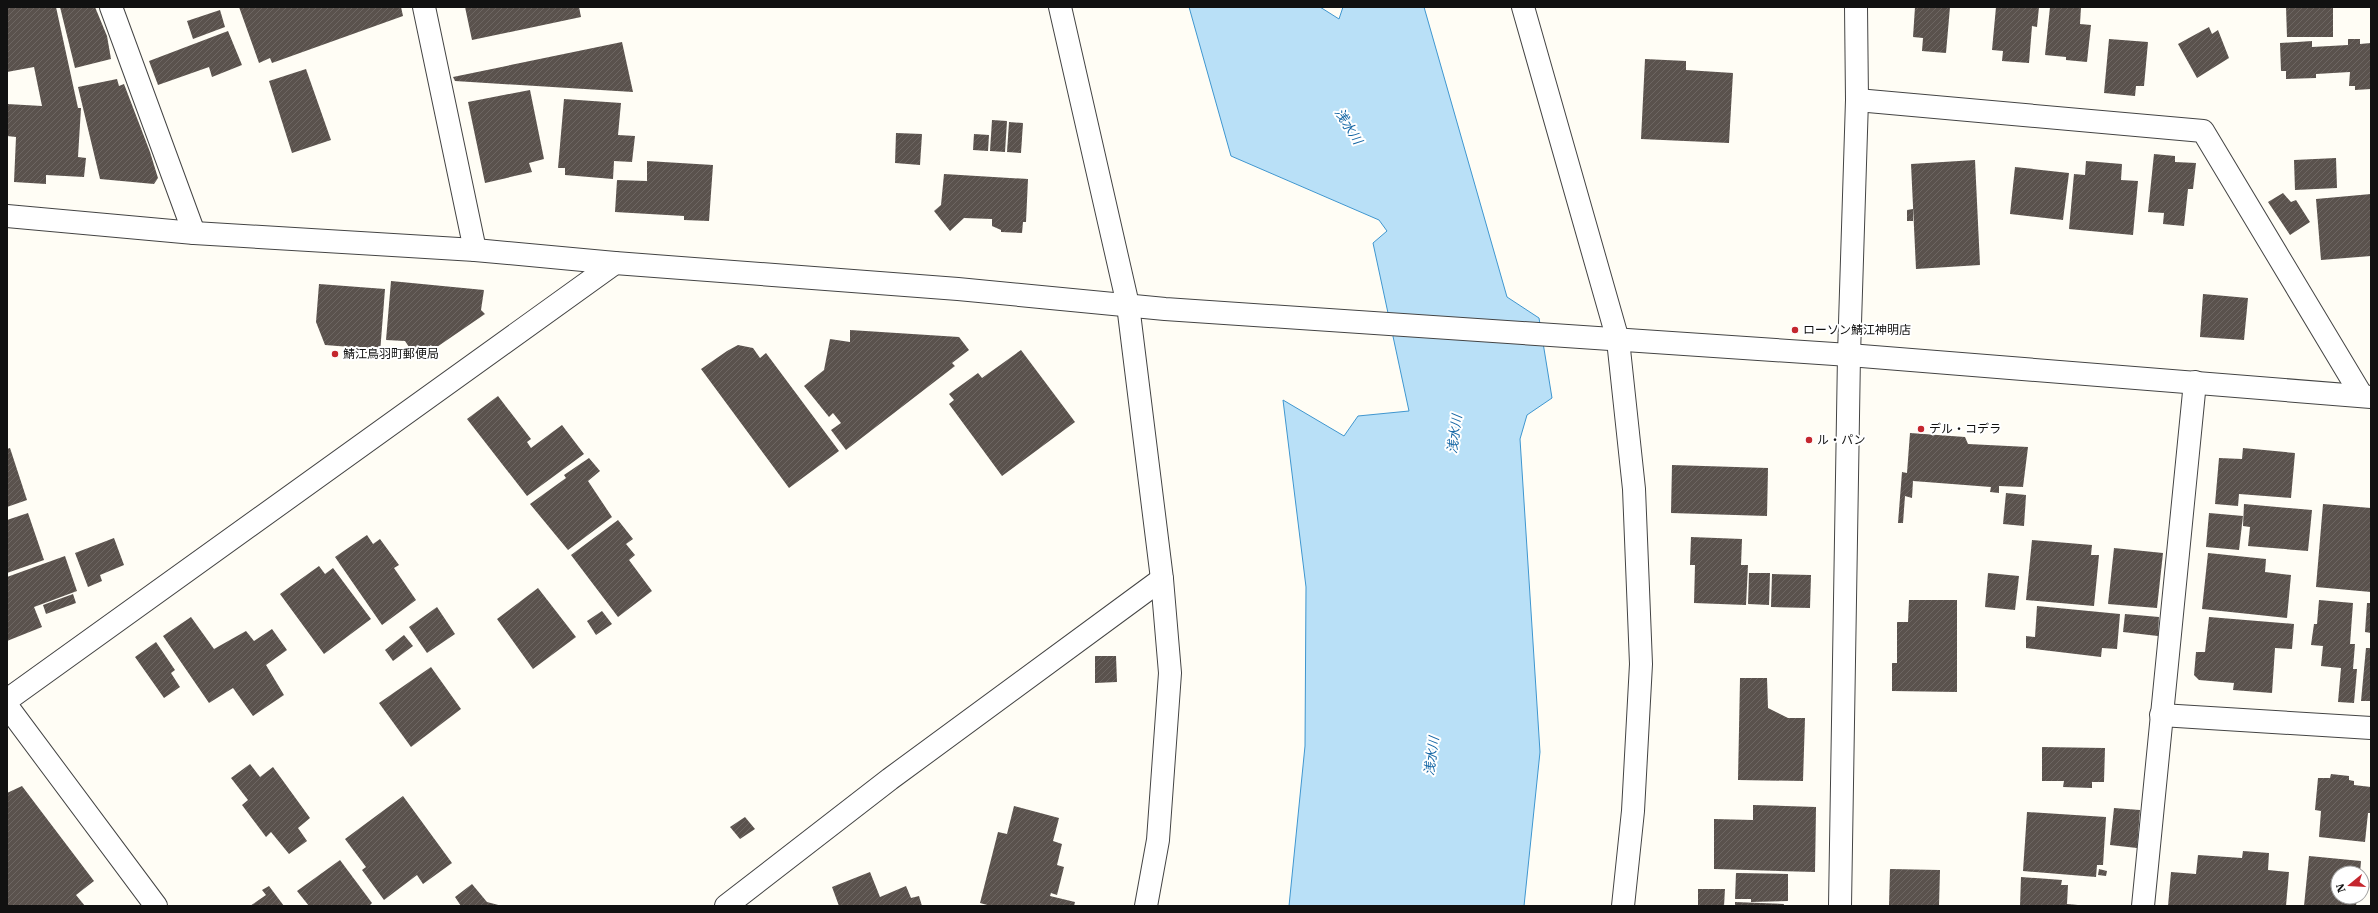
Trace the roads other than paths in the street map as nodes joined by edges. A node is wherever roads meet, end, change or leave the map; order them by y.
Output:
1 (111, 7) edge
2 (424, 7) edge
3 (1060, 7) edge
4 (1523, 7) edge
5 (1856, 7) edge
6 (1857, 100) junction
7 (7, 216) edge
8 (194, 233) junction
9 (475, 250) junction
10 (615, 263) junction
11 (1128, 304) junction
12 (1618, 340) junction
13 (1849, 355) junction
14 (2195, 382) junction
15 (2367, 396) edge
16 (1162, 579) junction
17 (7, 700) edge
18 (7, 706) edge
19 (2161, 715) junction
20 (2371, 728) edge
21 (156, 906) edge
22 (726, 906) edge
23 (1146, 906) edge
24 (1623, 906) edge
25 (1840, 906) edge
26 (2143, 906) edge

1 - 8 street
2 - 9 street
3 - 11 street
4 - 12 street
5 - 6 street
6 - 13 street
6 - 15 street
7 - 8 street
8 - 9 street
9 - 10 street
10 - 11 street
10 - 17 street
11 - 12 street
11 - 16 street
12 - 13 street
12 - 24 street
13 - 14 street
13 - 25 street
14 - 15 street
14 - 19 street
16 - 22 street
16 - 23 street
18 - 21 street
19 - 20 street
19 - 26 street

